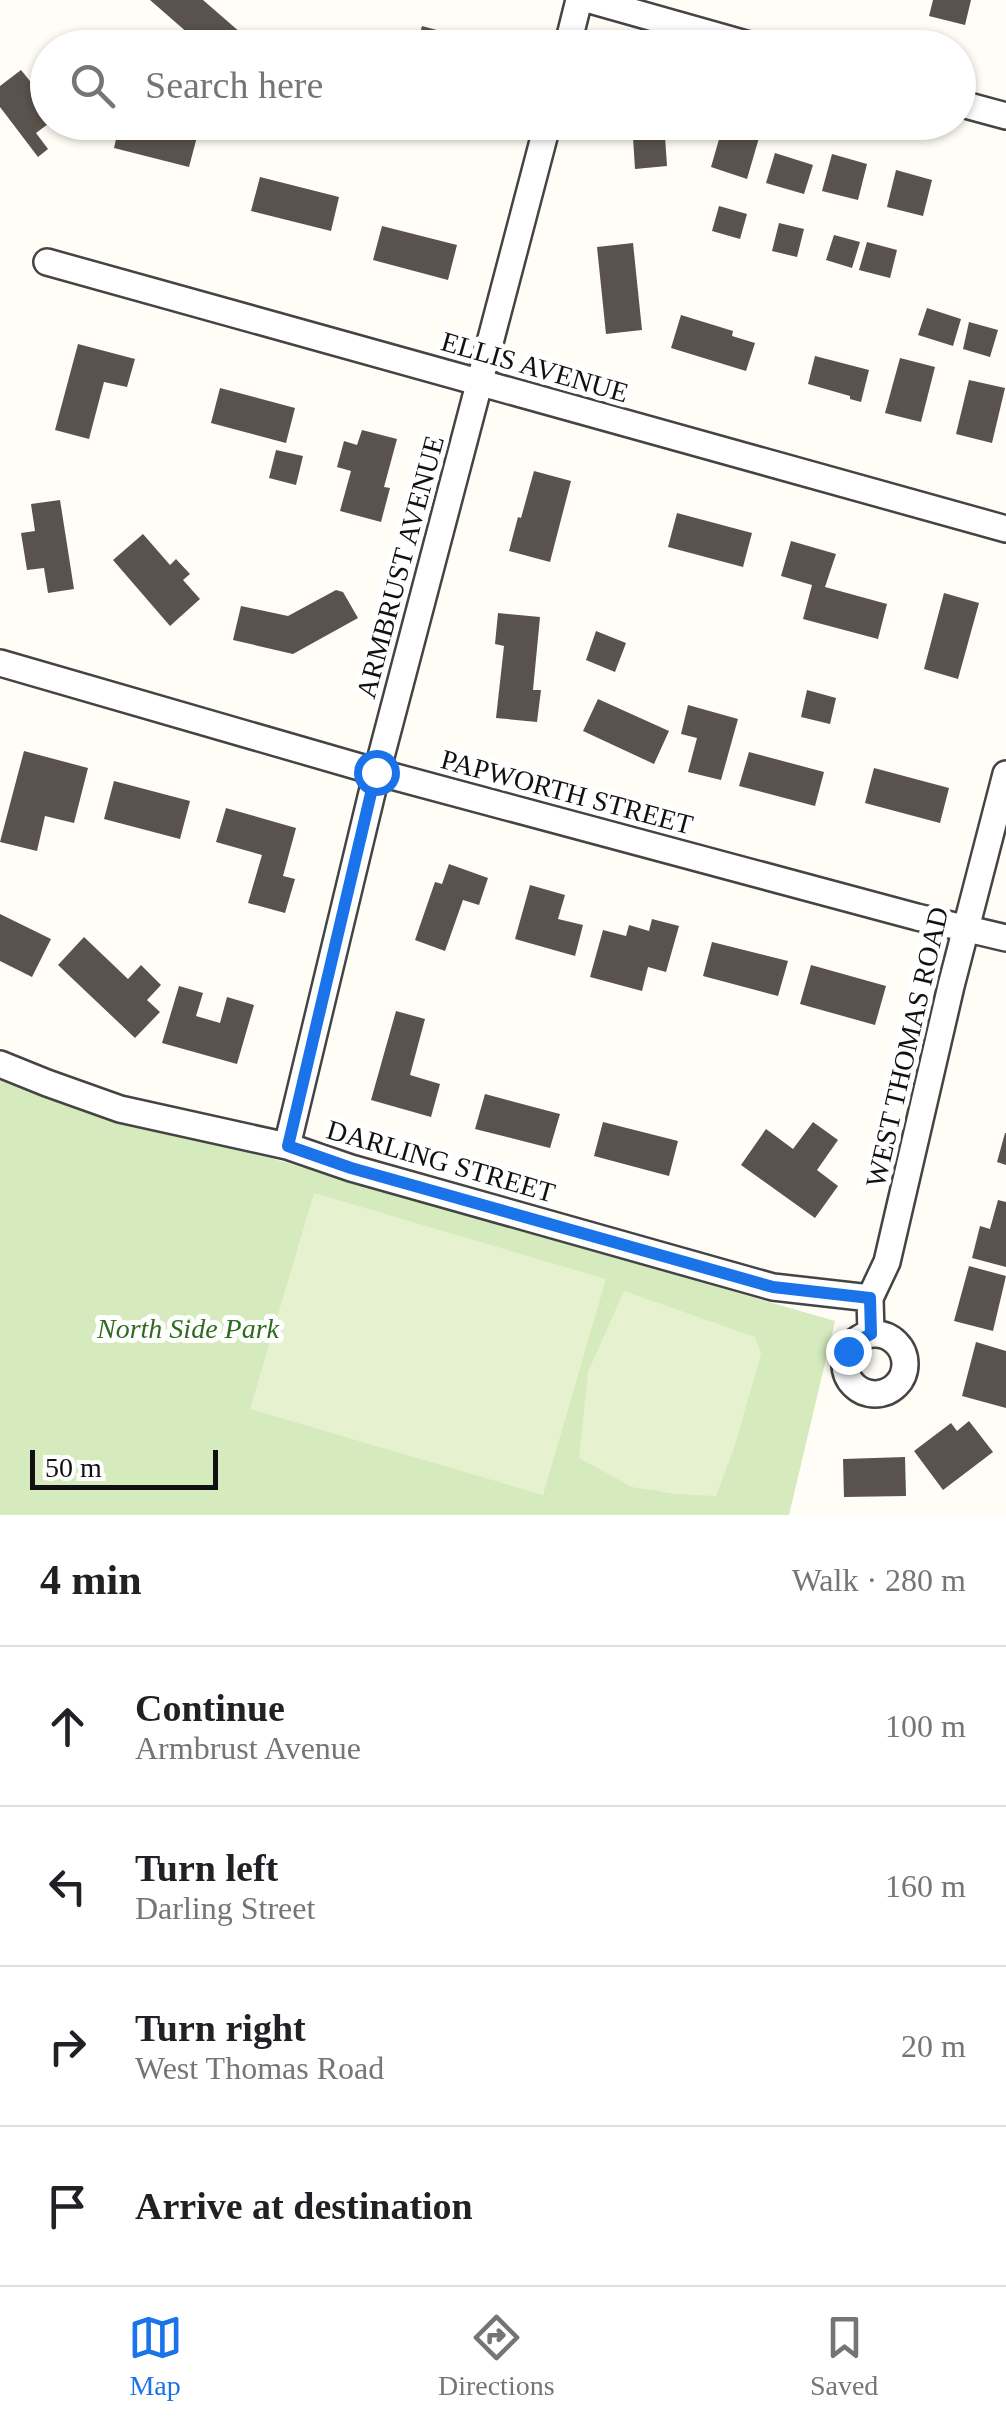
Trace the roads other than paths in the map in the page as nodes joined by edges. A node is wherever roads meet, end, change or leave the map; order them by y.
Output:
1 (580, 0) edge
2 (590, 0) edge
3 (572, 30) edge
4 (696, 30) edge
5 (976, 108) edge
6 (1006, 116) edge
7 (543, 140) edge
8 (47, 262) dead end
9 (481, 383) junction
10 (1006, 529) edge
11 (0, 663) edge
12 (376, 772) junction
13 (1006, 774) edge
14 (966, 928) junction
15 (1006, 938) edge
16 (0, 1064) edge
17 (288, 1146) junction
18 (870, 1298) junction
19 (871, 1334) dead end

1 - 3 street
2 - 4 street
5 - 6 street
7 - 9 street, ARMBRUST AVENUE
8 - 9 street, ELLIS AVENUE
9 - 10 street, ELLIS AVENUE
9 - 12 street, ARMBRUST AVENUE
11 - 12 street, PAPWORTH STREET
12 - 14 street, PAPWORTH STREET
12 - 17 street, ARMBRUST AVENUE
13 - 14 street, WEST THOMAS ROAD
14 - 15 street, PAPWORTH STREET
14 - 18 street, WEST THOMAS ROAD
16 - 17 street, DARLING STREET
17 - 18 street, DARLING STREET
18 - 19 street, WEST THOMAS ROAD

